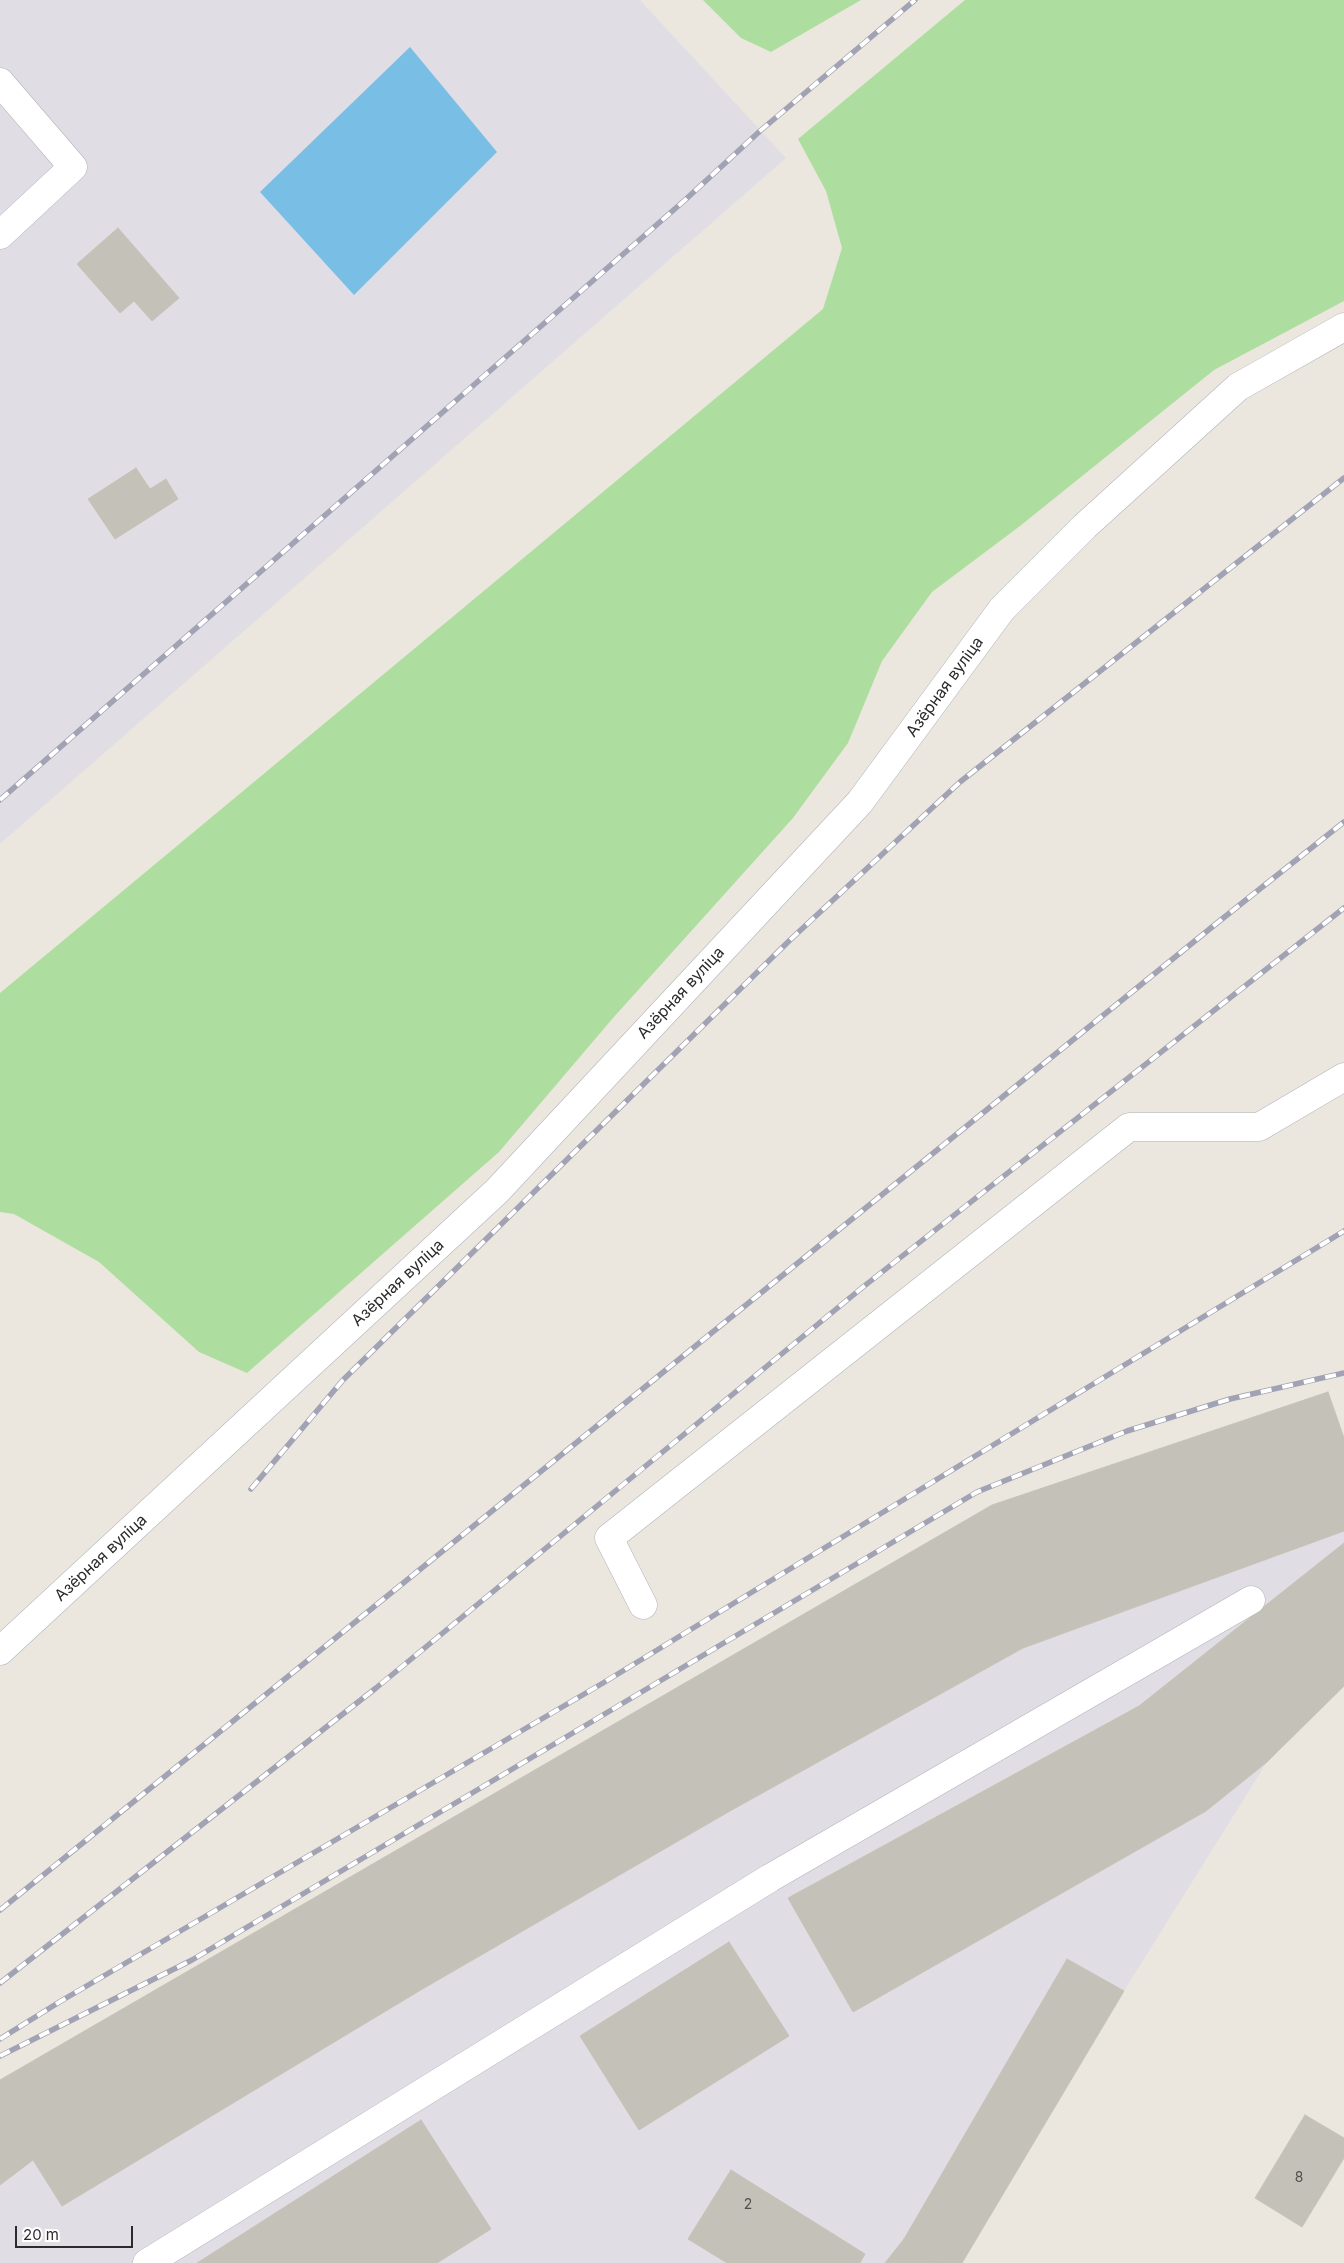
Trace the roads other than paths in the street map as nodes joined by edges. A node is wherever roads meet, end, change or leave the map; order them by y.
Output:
1 (0, 82) edge
2 (0, 235) edge
3 (1344, 327) edge
4 (1344, 1077) edge
5 (1251, 1600) dead end
6 (643, 1605) dead end
7 (0, 1651) edge
8 (147, 2263) edge

1 - 2 street
3 - 7 street, Азёрная вуліца
4 - 6 street
5 - 8 street

